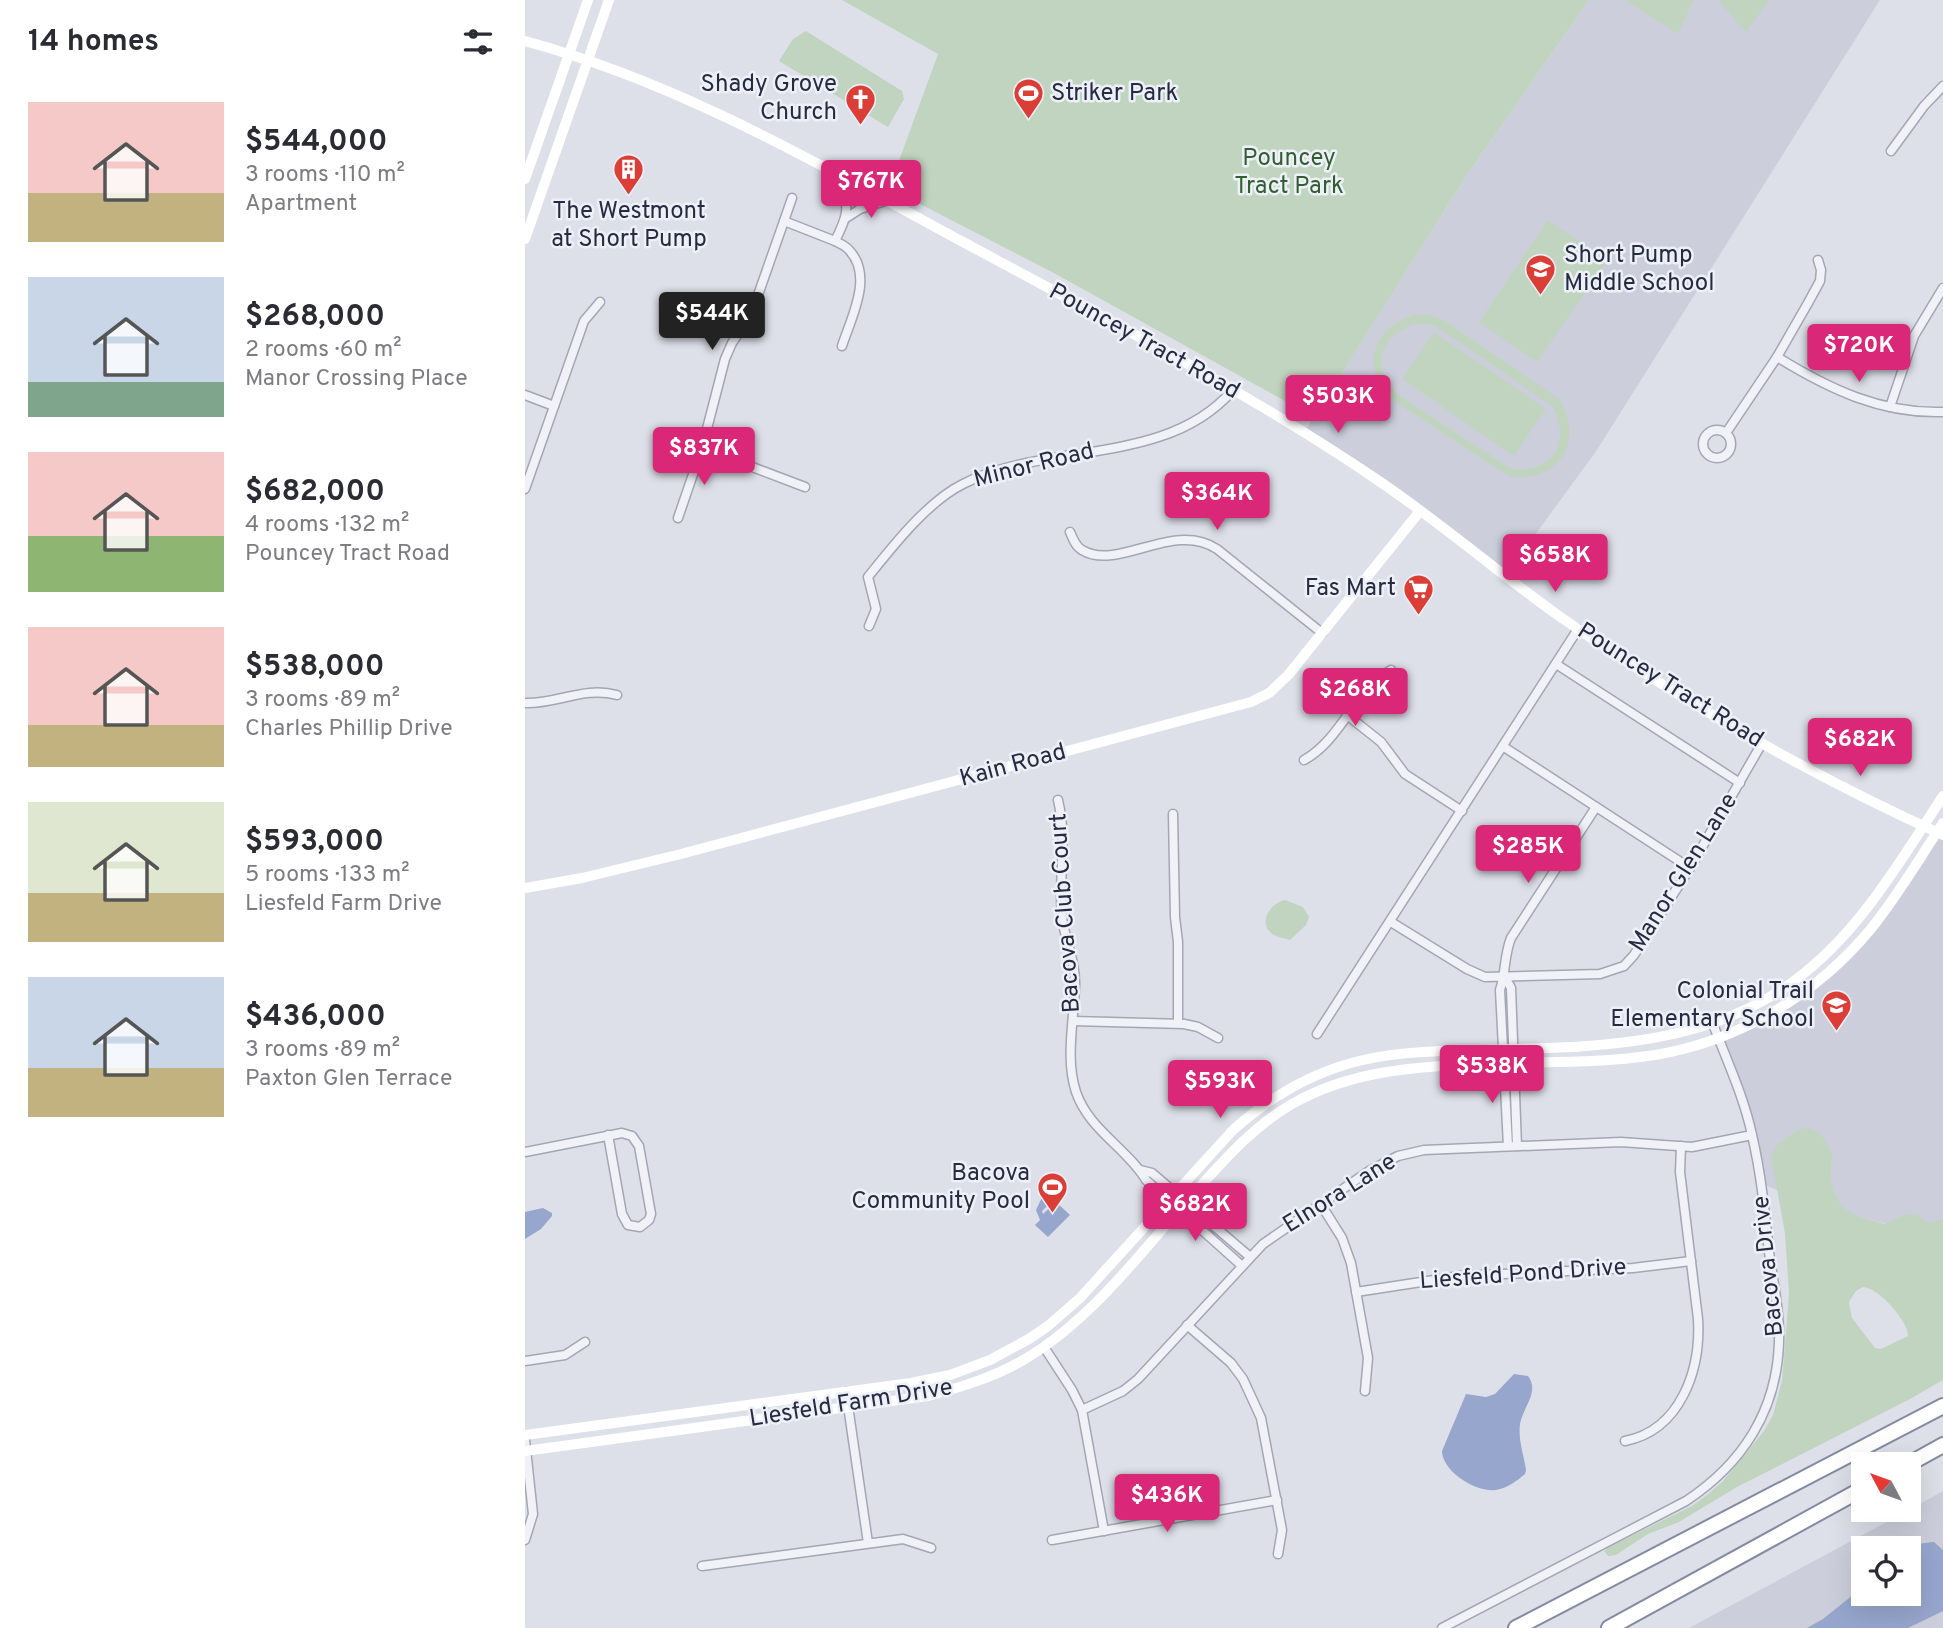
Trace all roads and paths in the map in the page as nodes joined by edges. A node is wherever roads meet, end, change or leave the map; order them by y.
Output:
1 (589, 0) edge
2 (609, 0) edge
3 (525, 41) edge
4 (569, 55) junction
5 (587, 61) junction
6 (1943, 86) edge
7 (1891, 151) dead end
8 (841, 177) junction
9 (525, 179) edge
10 (792, 198) dead end
11 (885, 201) junction
12 (846, 218) junction
13 (784, 221) junction
14 (525, 239) edge
15 (835, 241) junction
16 (1818, 260) dead end
17 (1943, 288) edge
18 (600, 302) dead end
19 (842, 346) dead end
20 (1777, 357) junction
21 (1232, 390) junction
22 (525, 395) edge
23 (554, 406) junction
24 (1890, 407) junction
25 (1943, 412) edge
26 (1726, 433) dead end
27 (702, 448) junction
28 (805, 486) dead end
29 (525, 489) edge
30 (1420, 511) junction
31 (678, 518) dead end
32 (1070, 532) dead end
33 (869, 626) dead end
34 (1579, 629) junction
35 (1322, 633) junction
36 (1556, 664) junction
37 (1391, 670) dead end
38 (617, 695) dead end
39 (525, 703) edge
40 (1347, 716) junction
41 (1761, 745) junction
42 (1504, 747) junction
43 (1304, 761) dead end
44 (1740, 783) junction
45 (1943, 796) edge
46 (1058, 800) dead end
47 (1596, 807) junction
48 (1462, 811) junction
49 (1173, 814) dead end
50 (1923, 826) junction
51 (1941, 830) edge
52 (1691, 868) junction
53 (525, 888) edge
54 (1391, 922) junction
55 (1505, 977) junction
56 (1073, 1021) junction
57 (1178, 1023) junction
58 (1713, 1024) junction
59 (1317, 1034) dead end
60 (1218, 1038) dead end
61 (1718, 1038) junction
62 (1509, 1049) junction
63 (1509, 1062) junction
64 (608, 1135) junction
65 (1752, 1135) junction
66 (1513, 1146) junction
67 (1681, 1146) junction
68 (525, 1152) edge
69 (1172, 1196) junction
70 (1320, 1203) junction
71 (1183, 1206) junction
72 (1249, 1256) junction
73 (1691, 1261) junction
74 (1241, 1265) junction
75 (1356, 1292) junction
76 (1188, 1325) junction
77 (585, 1342) dead end
78 (1044, 1347) junction
79 (525, 1361) edge
80 (1365, 1391) dead end
81 (846, 1392) junction
82 (1943, 1406) edge
83 (848, 1407) junction
84 (1081, 1410) junction
85 (1625, 1441) dead end
86 (525, 1444) edge
87 (1943, 1445) edge
88 (1921, 1457) edge
89 (528, 1482) edge
90 (1851, 1496) edge
91 (1277, 1500) junction
92 (1104, 1531) junction
93 (525, 1540) edge
94 (1052, 1540) dead end
95 (868, 1543) junction
96 (931, 1548) dead end
97 (1278, 1554) dead end
98 (702, 1566) dead end
99 (1442, 1628) edge
100 (1516, 1628) edge
101 (1609, 1628) edge

1 - 4 street
2 - 5 street
3 - 4 street, Pouncey Tract Road
4 - 5 street, Pouncey Tract Road
4 - 9 street
5 - 8 street, Pouncey Tract Road
5 - 14 street
6 - 7 street
8 - 11 street, Pouncey Tract Road
8 - 12 street
10 - 13 street
11 - 12 street
11 - 21 street, Pouncey Tract Road
12 - 15 street
13 - 15 street
13 - 27 street
15 - 19 street
16 - 20 street
17 - 24 street
18 - 23 street
20 - 24 street
20 - 26 street
21 - 30 street, Pouncey Tract Road
21 - 33 street, Minor Road
22 - 23 street
23 - 29 street
24 - 25 street
27 - 28 street
27 - 31 street
30 - 34 street, Pouncey Tract Road
30 - 35 street, Kain Road
32 - 35 street
34 - 36 street
34 - 41 street, Pouncey Tract Road
35 - 53 street, Kain Road
36 - 42 street
36 - 44 street
37 - 40 street
38 - 39 street
40 - 43 street
40 - 48 street
41 - 44 street, Manor Glen Lane
41 - 50 street, Pouncey Tract Road
42 - 47 street
42 - 48 street
44 - 52 street, Manor Glen Lane
45 - 50 street, Liesfeld Farm Drive
46 - 56 street, Bacova Club Court
47 - 52 street
47 - 55 street
48 - 54 street
49 - 57 street
50 - 51 street, Pouncey Tract Road
50 - 58 street, Liesfeld Farm Drive
51 - 61 street, Liesfeld Farm Drive
52 - 55 street, Manor Glen Lane
54 - 55 street, Manor Glen Lane
54 - 59 street
55 - 62 street
56 - 57 street
56 - 69 street, Bacova Club Court
57 - 60 street
58 - 61 street, Bacova Drive
58 - 62 street, Liesfeld Farm Drive
61 - 63 street, Liesfeld Farm Drive
61 - 65 street, Bacova Drive
62 - 63 street
62 - 69 street, Liesfeld Farm Drive
63 - 66 street
63 - 71 street, Liesfeld Farm Drive
64 - 64 street
64 - 68 street
65 - 67 street, Elnora Lane
65 - 99 street, Bacova Drive
66 - 67 street, Elnora Lane
66 - 70 street, Elnora Lane
67 - 73 street
69 - 71 street, Bacova Club Court
69 - 81 street, Liesfeld Farm Drive
70 - 72 street, Elnora Lane
70 - 75 street
71 - 72 street
71 - 74 street
71 - 78 street, Liesfeld Farm Drive
72 - 74 street, Elnora Lane
73 - 75 street, Liesfeld Pond Drive
73 - 85 street
74 - 76 street, Elnora Lane
75 - 80 street
76 - 84 street, Elnora Lane
76 - 91 street
77 - 79 street
78 - 83 street, Liesfeld Farm Drive
78 - 84 street
81 - 83 street
81 - 86 street, Liesfeld Farm Drive
82 - 100 highway
83 - 86 street, Liesfeld Farm Drive
83 - 95 street
84 - 92 street
86 - 89 street
87 - 88 highway
89 - 93 street
90 - 101 highway
91 - 92 street
91 - 97 street
92 - 94 street
95 - 96 street
95 - 98 street

